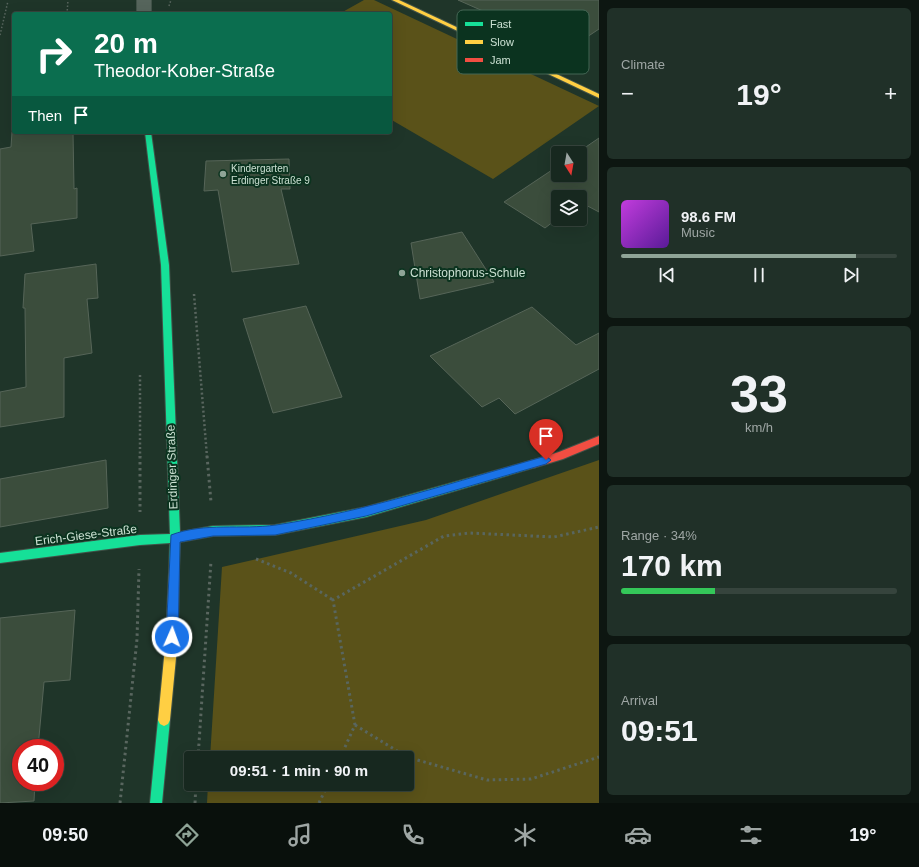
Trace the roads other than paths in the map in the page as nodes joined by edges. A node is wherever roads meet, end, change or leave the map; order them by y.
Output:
1 (144, 0) edge
2 (395, 0) edge
3 (144, 12) edge
4 (457, 28) edge
5 (553, 74) edge
6 (599, 96) edge
7 (148, 134) edge
8 (599, 440) edge
9 (174, 538) junction
10 (0, 558) edge
11 (156, 803) edge

1 - 3 street
2 - 4 street
5 - 6 street
7 - 9 street, Erdinger Straße
8 - 9 street, Erich-Giese-Straße
9 - 10 street, Erich-Giese-Straße
9 - 11 street, Erdinger Straße

